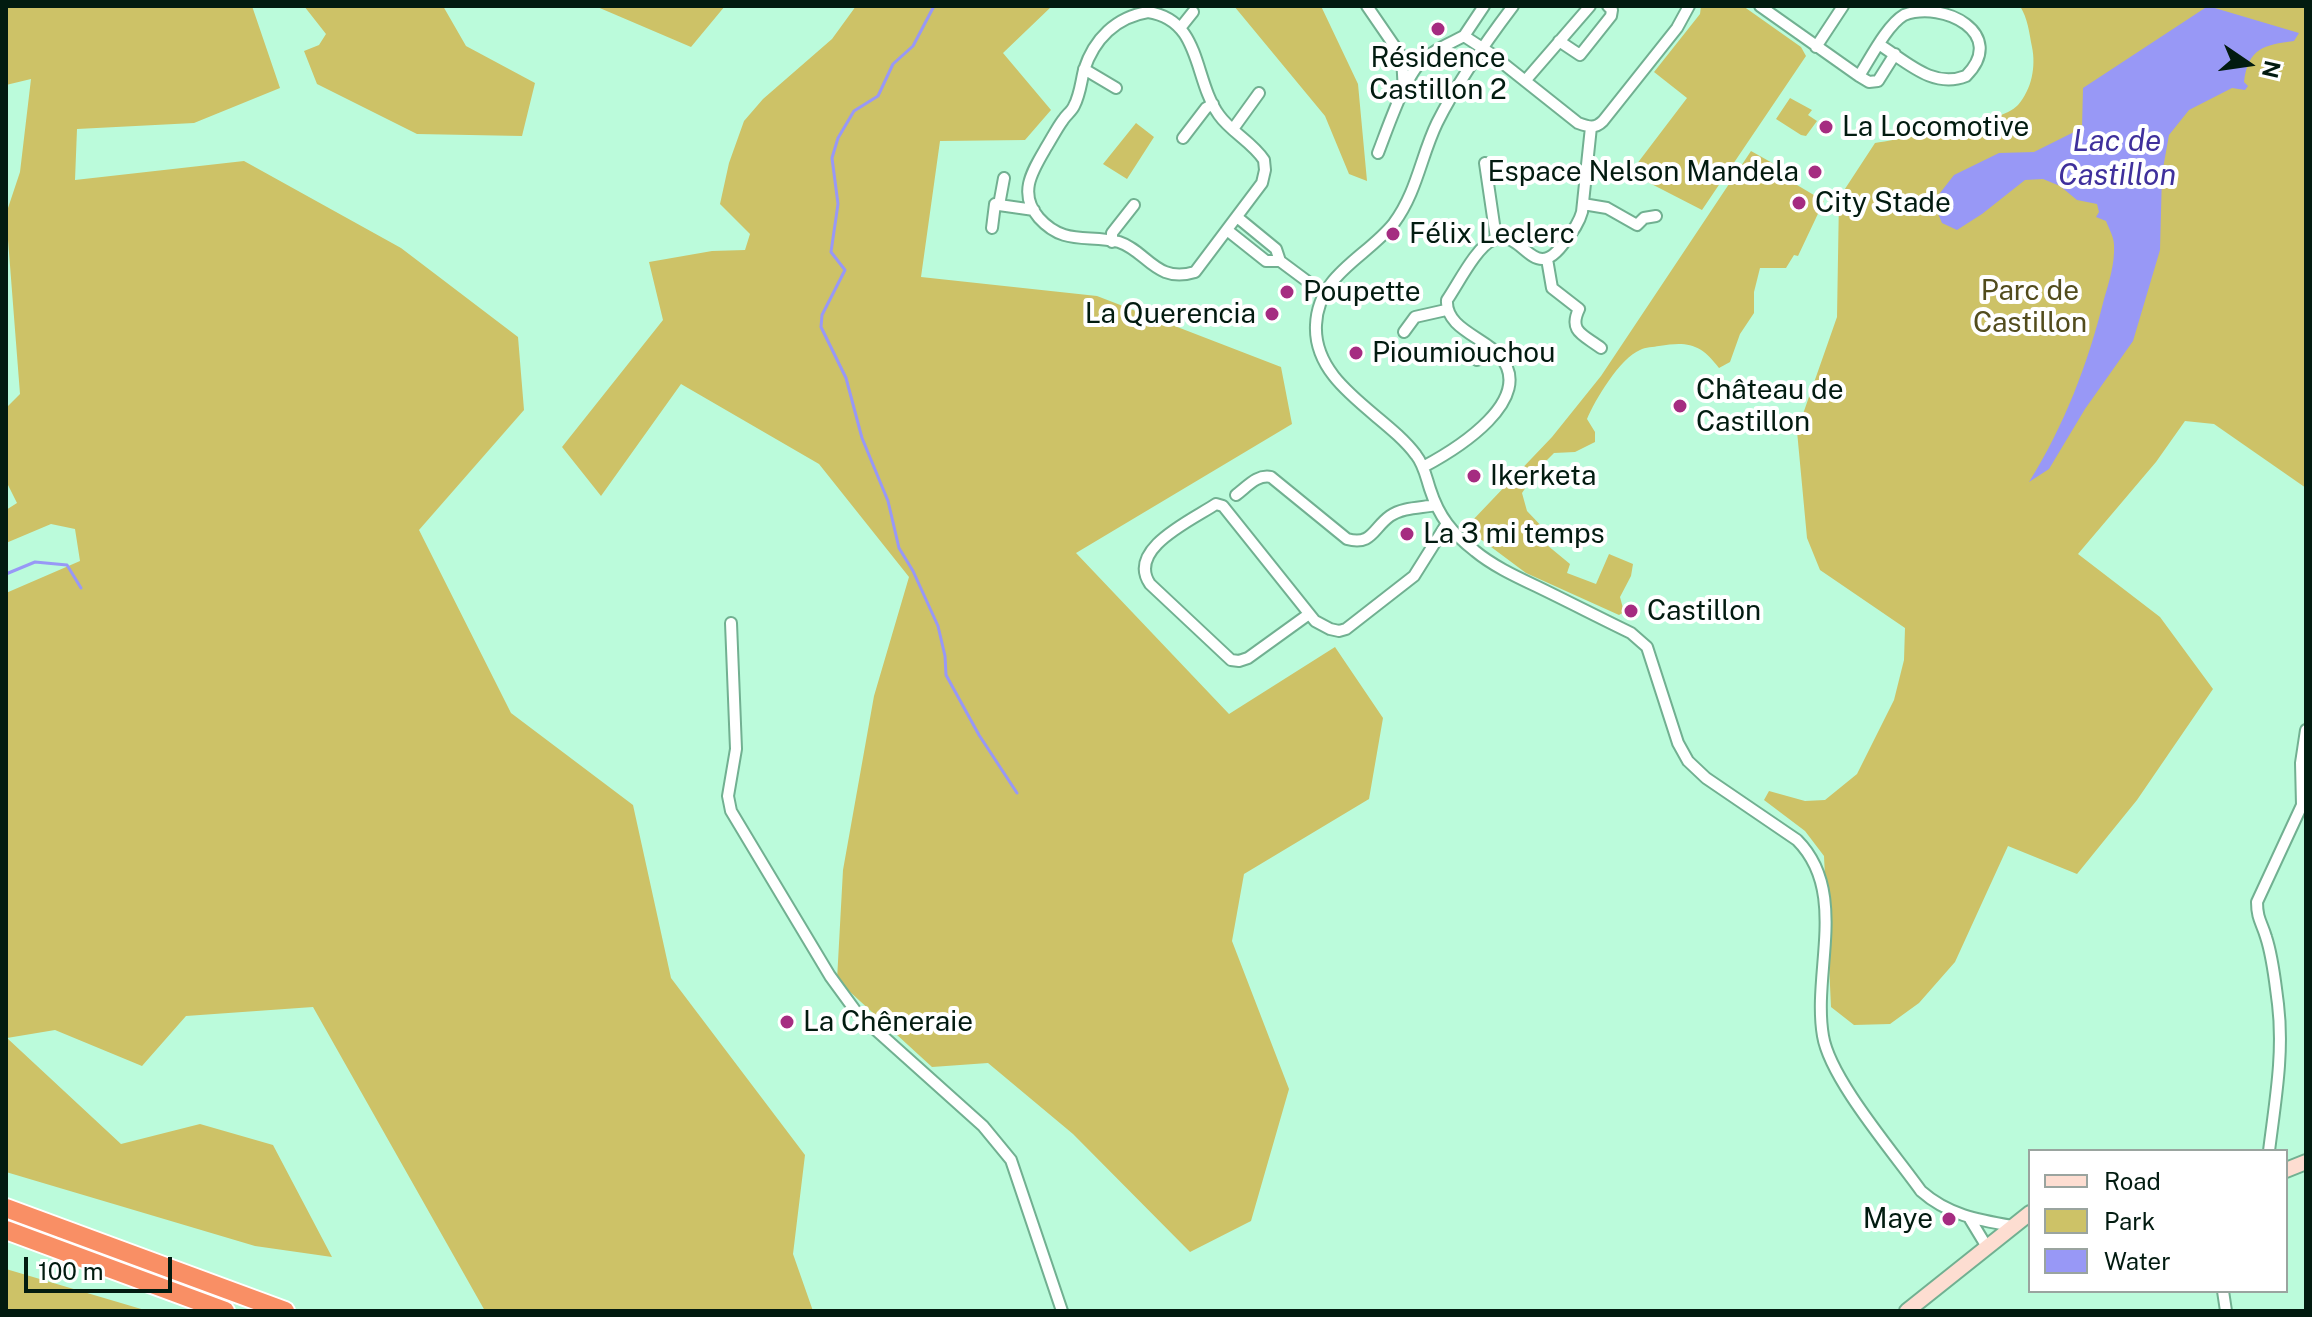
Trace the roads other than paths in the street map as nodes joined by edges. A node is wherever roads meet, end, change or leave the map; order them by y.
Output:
1 (1367, 6) edge
2 (1484, 6) edge
3 (1513, 6) edge
4 (1590, 6) edge
5 (1608, 6) edge
6 (1689, 6) edge
7 (1760, 6) edge
8 (1843, 6) edge
9 (1193, 12) dead end
10 (1181, 27) junction
11 (1464, 36) junction
12 (1559, 41) junction
13 (1880, 45) junction
14 (1816, 47) junction
15 (1482, 48) junction
16 (1895, 54) junction
17 (1402, 57) junction
18 (1426, 58) junction
19 (1084, 69) junction
20 (1859, 76) junction
21 (1525, 81) junction
22 (1116, 88) dead end
23 (1404, 92) junction
24 (1259, 93) dead end
25 (1213, 104) junction
26 (1591, 127) junction
27 (1233, 129) junction
28 (1183, 138) dead end
29 (1378, 153) dead end
30 (1485, 163) dead end
31 (1004, 178) dead end
32 (1583, 204) junction
33 (999, 205) junction
34 (1134, 205) dead end
35 (1034, 210) junction
36 (1656, 216) dead end
37 (1237, 217) junction
38 (992, 228) dead end
39 (1227, 230) junction
40 (1496, 238) junction
41 (1260, 239) junction
42 (1112, 242) junction
43 (1252, 249) junction
44 (1547, 259) junction
45 (1280, 261) junction
46 (1323, 293) junction
47 (1446, 310) junction
48 (1404, 332) dead end
49 (1487, 345) junction
50 (1601, 348) dead end
51 (1477, 360) dead end
52 (1423, 467) junction
53 (1236, 495) dead end
54 (1436, 505) junction
55 (1446, 525) junction
56 (1309, 614) junction
57 (731, 623) dead end
58 (2306, 730) edge
59 (2301, 821) edge
60 (2269, 1149) edge
61 (6, 1208) edge
62 (2028, 1215) edge
63 (1970, 1219) junction
64 (2013, 1226) junction
65 (6, 1230) edge
66 (1987, 1247) junction
67 (225, 1311) edge
68 (285, 1311) edge
69 (1062, 1311) edge
70 (1907, 1311) edge

1 - 17 street
2 - 11 street
3 - 15 street
4 - 12 street
5 - 12 street
6 - 26 street
7 - 14 street
8 - 14 street
9 - 10 street
10 - 19 street
10 - 25 street
11 - 15 street
11 - 18 street
12 - 21 street
13 - 16 street
13 - 16 street
13 - 20 street
14 - 20 street
15 - 21 street
15 - 46 street
16 - 20 street
17 - 18 street
17 - 23 street
18 - 23 street
19 - 22 street
19 - 35 street
21 - 26 street
23 - 29 street
24 - 27 street
25 - 27 street
25 - 28 street
26 - 32 street
27 - 37 street
30 - 40 street
31 - 33 street
32 - 36 street
32 - 44 street
33 - 35 street
33 - 38 street
34 - 42 street
35 - 42 street
37 - 39 street
37 - 41 street
39 - 42 street
39 - 43 street
40 - 44 street
40 - 47 street
41 - 43 street
41 - 45 street
43 - 45 street
44 - 50 street
45 - 46 street
46 - 52 street
47 - 48 street
47 - 49 street
49 - 51 street
49 - 52 street
52 - 54 street
53 - 54 street
54 - 55 street
55 - 56 street
55 - 63 street
56 - 56 street
57 - 69 street
58 - 59 street
59 - 60 street
61 - 68 highway
62 - 64 street
63 - 64 street
63 - 66 street
64 - 66 street
65 - 67 highway
66 - 70 street

